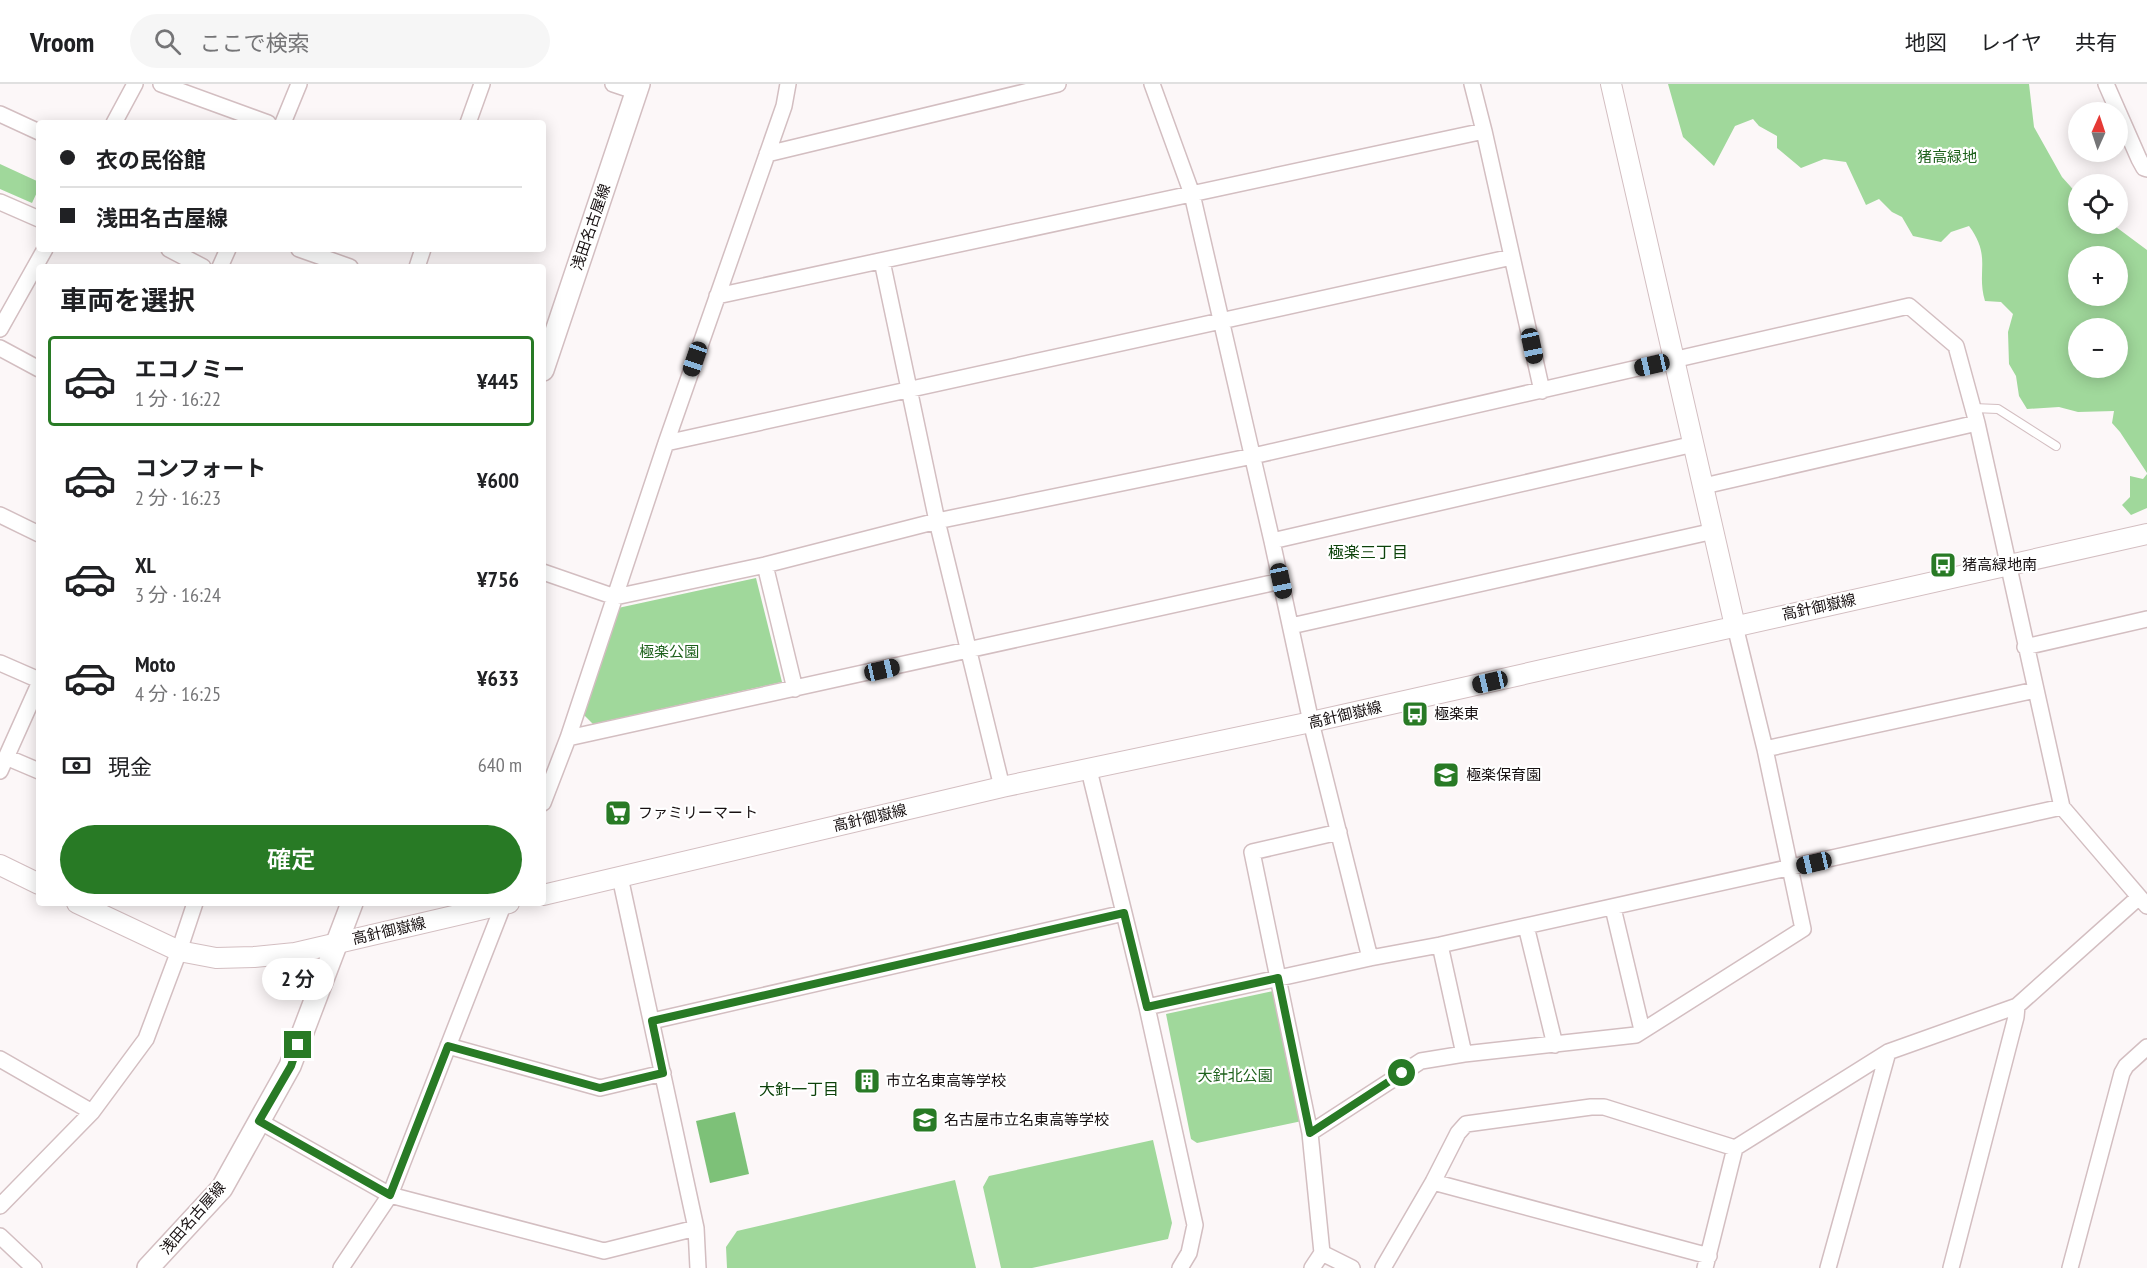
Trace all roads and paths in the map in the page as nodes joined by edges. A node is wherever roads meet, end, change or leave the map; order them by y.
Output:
1 (135, 84) edge
2 (161, 84) edge
3 (299, 84) edge
4 (482, 84) edge
5 (613, 84) edge
6 (788, 84) edge
7 (1058, 84) edge
8 (1152, 84) edge
9 (1472, 84) edge
10 (1611, 84) edge
11 (2106, 84) edge
12 (638, 88) edge
13 (0, 114) edge
14 (116, 120) edge
15 (260, 120) edge
16 (284, 120) edge
17 (469, 120) edge
18 (36, 131) edge
19 (1484, 131) junction
20 (767, 154) junction
21 (2146, 166) edge
22 (1192, 194) junction
23 (0, 202) edge
24 (36, 218) edge
25 (175, 252) edge
26 (308, 252) edge
27 (1512, 257) junction
28 (882, 261) junction
29 (197, 264) edge
30 (342, 264) edge
31 (36, 273) edge
32 (717, 296) junction
33 (1220, 321) junction
34 (0, 329) edge
35 (0, 348) edge
36 (1673, 359) junction
37 (546, 361) edge
38 (36, 367) edge
39 (910, 389) junction
40 (1542, 391) junction
41 (1975, 416) junction
42 (666, 443) junction
43 (1694, 444) junction
44 (2056, 446) dead end
45 (1253, 456) junction
46 (1704, 486) junction
47 (0, 515) edge
48 (937, 521) junction
49 (1714, 531) junction
50 (36, 533) edge
51 (2147, 534) edge
52 (1272, 541) junction
53 (765, 565) junction
54 (2009, 566) junction
55 (546, 573) edge
56 (1281, 581) junction
57 (615, 597) junction
58 (2147, 619) edge
59 (1291, 626) junction
60 (1735, 626) junction
61 (2025, 647) junction
62 (968, 651) junction
63 (0, 663) edge
64 (36, 681) edge
65 (36, 689) edge
66 (795, 689) junction
67 (2035, 690) junction
68 (1311, 722) junction
69 (568, 738) junction
70 (1765, 749) junction
71 (6, 756) junction
72 (36, 770) edge
73 (1089, 770) junction
74 (0, 771) edge
75 (1002, 787) junction
76 (546, 795) edge
77 (2062, 807) junction
78 (1338, 832) junction
79 (0, 865) edge
80 (1791, 868) junction
81 (620, 878) junction
82 (36, 883) edge
83 (546, 894) edge
84 (2143, 902) edge
85 (83, 906) edge
86 (194, 906) edge
87 (351, 906) edge
88 (493, 906) edge
89 (505, 906) edge
90 (1613, 908) junction
91 (1124, 913) junction
92 (1526, 926) junction
93 (339, 942) junction
94 (1440, 945) junction
95 (179, 951) junction
96 (1370, 958) junction
97 (1278, 978) junction
98 (2017, 1006) junction
99 (1147, 1007) junction
100 (652, 1021) junction
101 (1642, 1030) junction
102 (1555, 1044) junction
103 (448, 1046) junction
104 (2147, 1047) edge
105 (1888, 1052) junction
106 (1464, 1054) junction
107 (0, 1059) edge
108 (663, 1073) junction
109 (92, 1112) junction
110 (259, 1121) junction
111 (1310, 1133) junction
112 (1735, 1148) junction
113 (1433, 1182) junction
114 (390, 1195) junction
115 (0, 1206) edge
116 (696, 1228) junction
117 (0, 1236) edge
118 (1322, 1253) junction
119 (1707, 1262) edge
120 (34, 1268) edge
121 (148, 1268) edge
122 (340, 1268) edge
123 (698, 1268) edge
124 (1180, 1268) edge
125 (1312, 1268) edge
126 (1352, 1268) edge
127 (1383, 1268) edge
128 (1828, 1268) edge
129 (1951, 1268) edge
130 (2070, 1268) edge

1 - 14 street
2 - 15 street
3 - 16 street
4 - 17 street
5 - 12 street
6 - 20 street
7 - 20 street
8 - 22 street
9 - 19 street
10 - 36 street
11 - 21 street
12 - 37 main road, 浅田名古屋線
13 - 18 street
19 - 22 street
19 - 27 street
20 - 32 street
22 - 28 street
22 - 33 street
23 - 24 street
25 - 29 street
26 - 30 street
27 - 33 street
27 - 40 street
28 - 32 street
28 - 39 street
31 - 34 street
32 - 42 street
33 - 39 street
33 - 45 street
35 - 38 street
36 - 40 street
36 - 41 street
36 - 43 street
39 - 42 street
39 - 48 street
40 - 45 street
41 - 44 lane
41 - 46 street
41 - 54 street
42 - 57 street
43 - 46 street
43 - 52 street
45 - 48 street
45 - 52 street
46 - 49 street
47 - 50 street
48 - 53 street
48 - 62 street
49 - 59 street
49 - 60 street
51 - 54 street, 高針御嶽線
52 - 56 street
53 - 57 street
53 - 66 street
54 - 60 street, 高針御嶽線
54 - 61 street
55 - 57 street
56 - 59 street
56 - 62 street
57 - 69 street
58 - 61 street
59 - 68 street
60 - 68 street, 高針御嶽線
60 - 70 street
61 - 67 street
62 - 66 street
62 - 75 street
63 - 64 street
65 - 71 street
66 - 69 street
67 - 70 street
67 - 77 street
68 - 73 street, 高針御嶽線
68 - 78 street
69 - 76 street
70 - 80 street
71 - 72 street
71 - 74 street
73 - 75 street, 高針御嶽線
73 - 91 street
75 - 81 street, 高針御嶽線
77 - 80 street
77 - 84 street
78 - 96 street
78 - 97 street
79 - 82 street
80 - 90 street
80 - 101 street
81 - 83 street, 高針御嶽線
81 - 100 street
84 - 98 street
85 - 95 street, 高針御嶽線
86 - 95 street
87 - 93 main road, 浅田名古屋線
88 - 93 street, 高針御嶽線
89 - 103 street
90 - 92 street
90 - 101 street
91 - 99 street
91 - 100 street
92 - 94 street
92 - 102 street
93 - 95 street, 高針御嶽線
93 - 110 main road, 浅田名古屋線
94 - 96 street
94 - 106 street
95 - 109 street
96 - 97 street
97 - 99 street
97 - 111 street
98 - 105 street
98 - 129 street
99 - 124 street
100 - 108 street
101 - 102 street
102 - 106 street
103 - 108 street
103 - 114 street
104 - 130 street
105 - 112 street
105 - 128 street
106 - 111 street
107 - 109 street
108 - 116 street
109 - 115 street
110 - 114 street
110 - 121 main road, 浅田名古屋線
111 - 118 street
112 - 113 street
112 - 119 street
113 - 119 street
113 - 127 street
114 - 116 street
114 - 122 street
116 - 123 street
117 - 120 street
118 - 125 street
118 - 126 street

